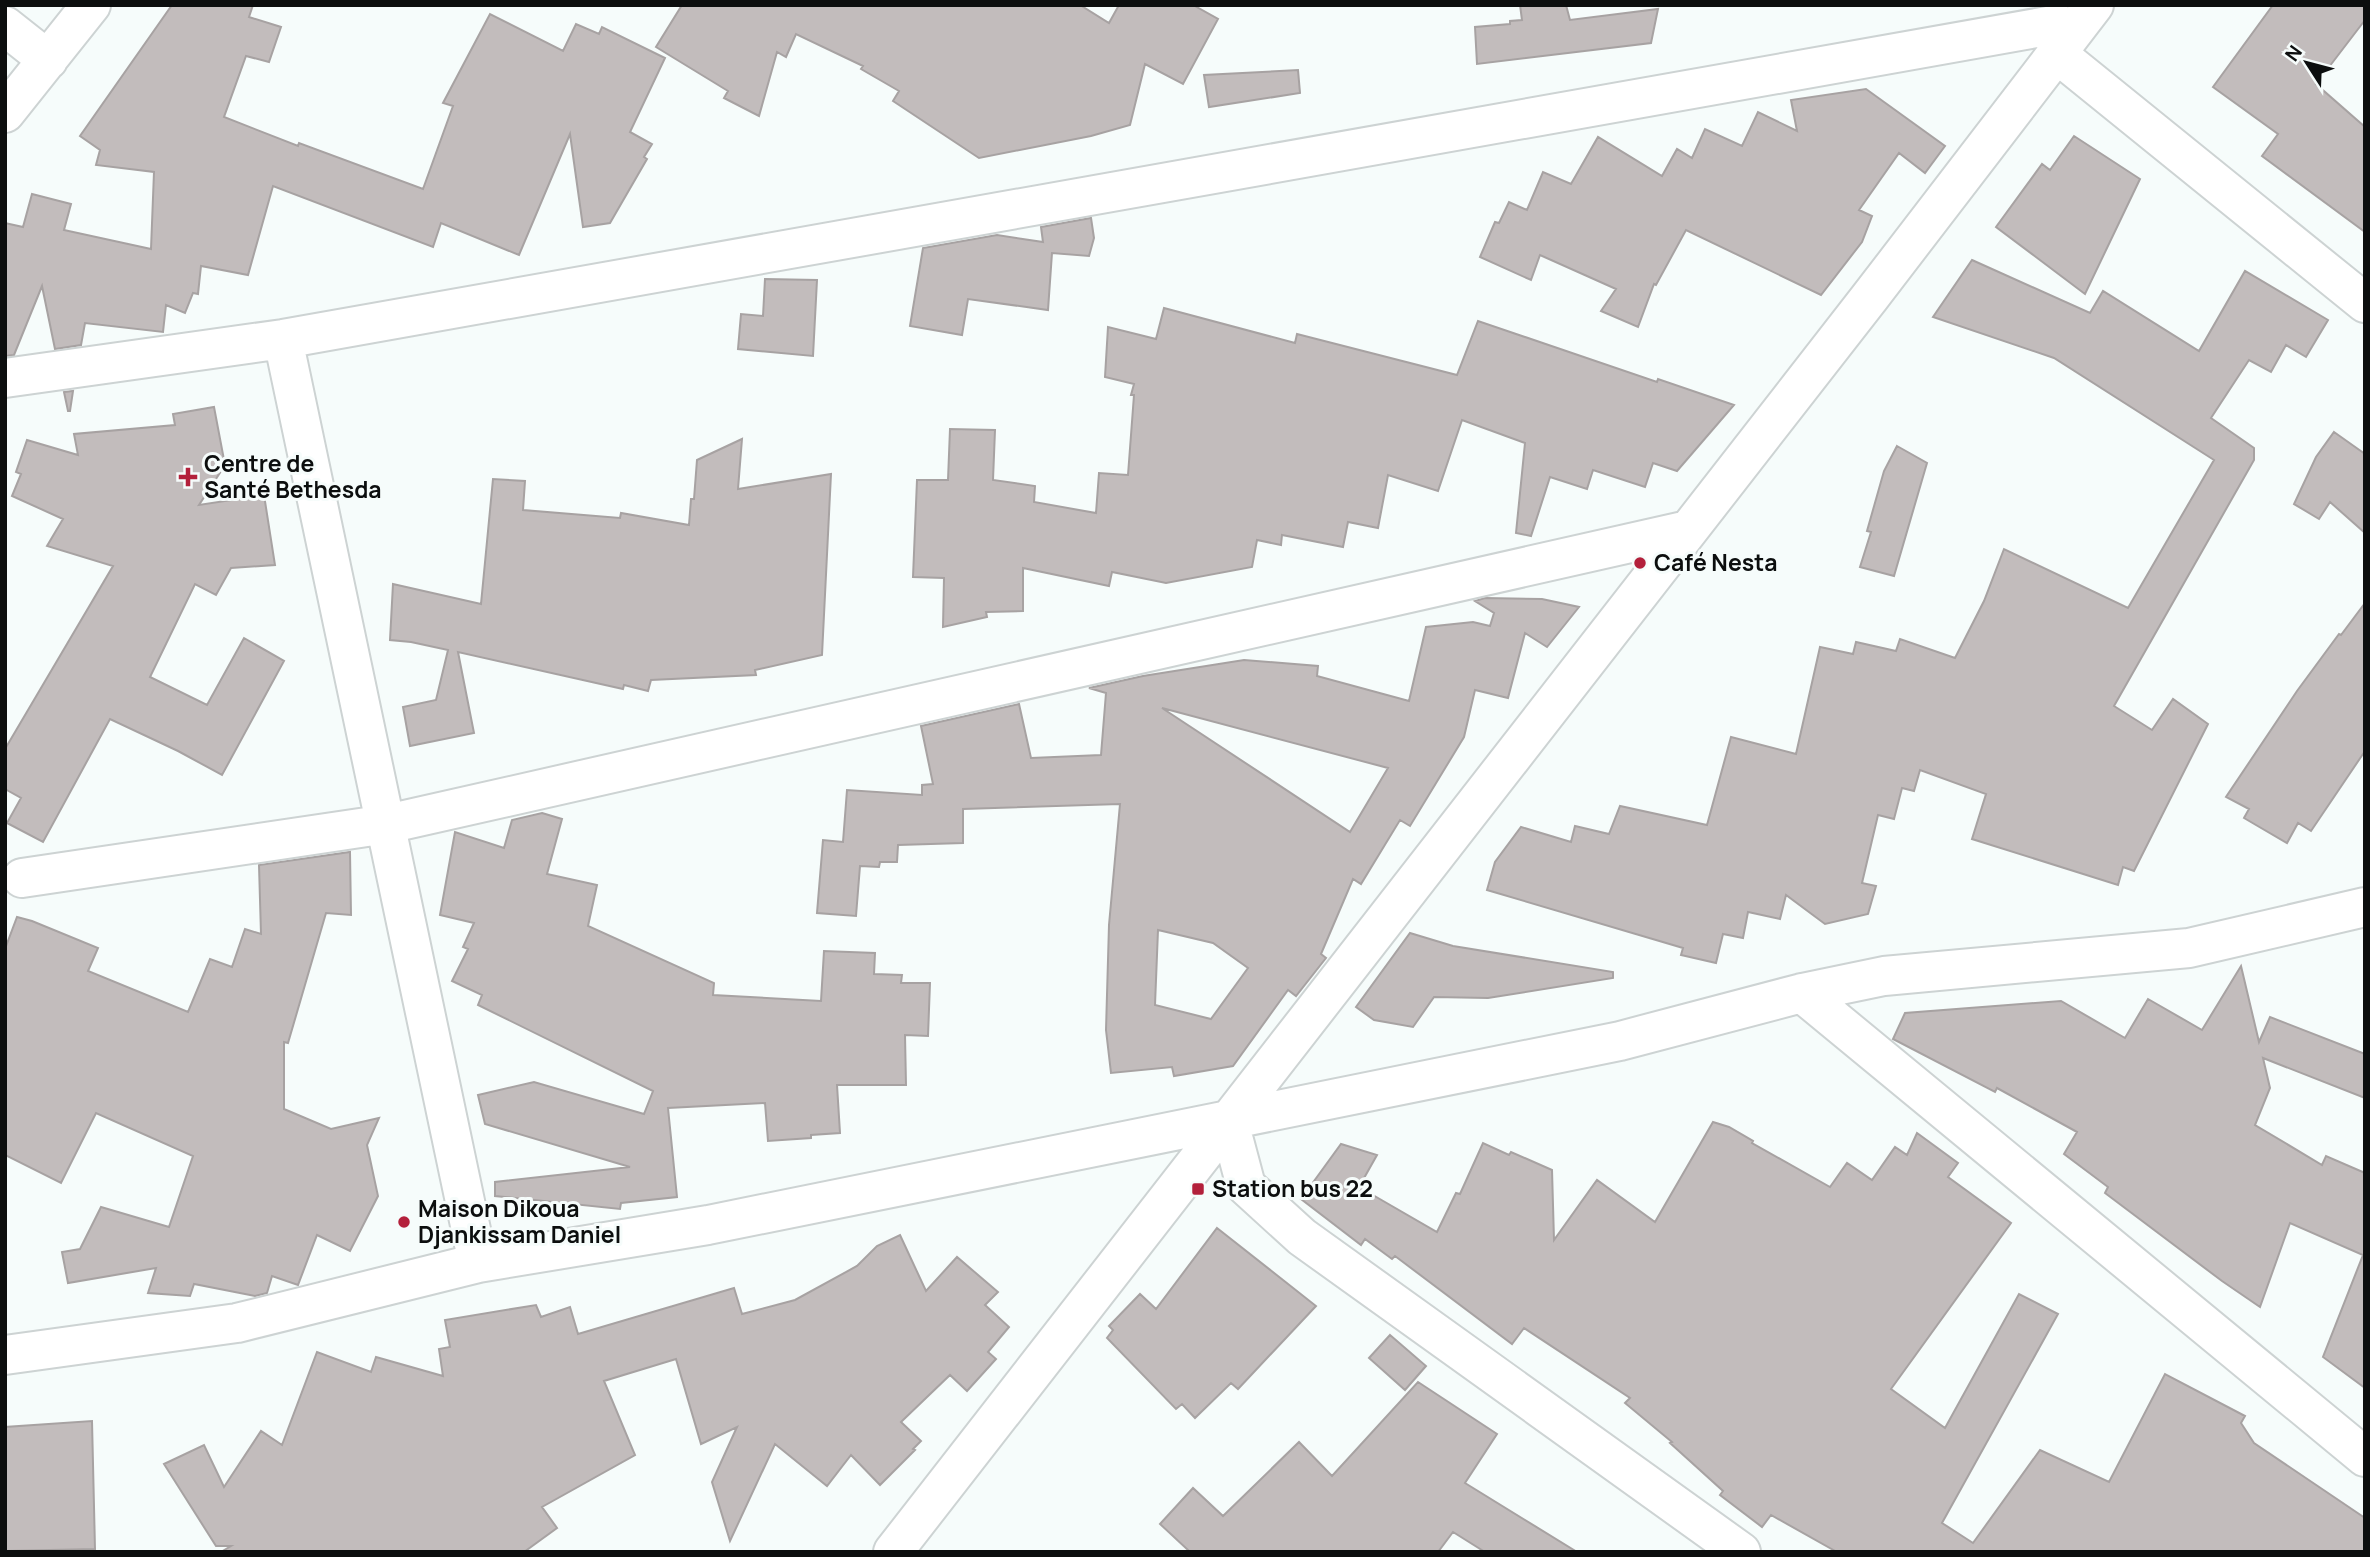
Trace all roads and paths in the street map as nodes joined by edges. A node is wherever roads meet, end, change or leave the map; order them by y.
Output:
1 (91, 5) edge
2 (2094, 5) edge
3 (5, 26) edge
4 (2049, 27) edge
5 (48, 60) junction
6 (5, 113) edge
7 (2365, 303) edge
8 (283, 339) junction
9 (5, 378) edge
10 (1688, 530) junction
11 (387, 824) junction
12 (22, 878) dead end
13 (2365, 907) edge
14 (1801, 993) junction
15 (1229, 1122) junction
16 (478, 1263) junction
17 (5, 1355) edge
18 (2365, 1457) edge
19 (898, 1550) edge
20 (1741, 1552) edge

1 - 5 street
2 - 4 street
3 - 5 street
4 - 7 street
4 - 8 street
4 - 10 street
5 - 6 street
8 - 9 street
8 - 11 street
10 - 11 street
10 - 15 street
11 - 12 street
11 - 16 street
13 - 14 street
14 - 15 street
14 - 18 street
15 - 16 street
15 - 19 street
15 - 20 street
16 - 17 street

